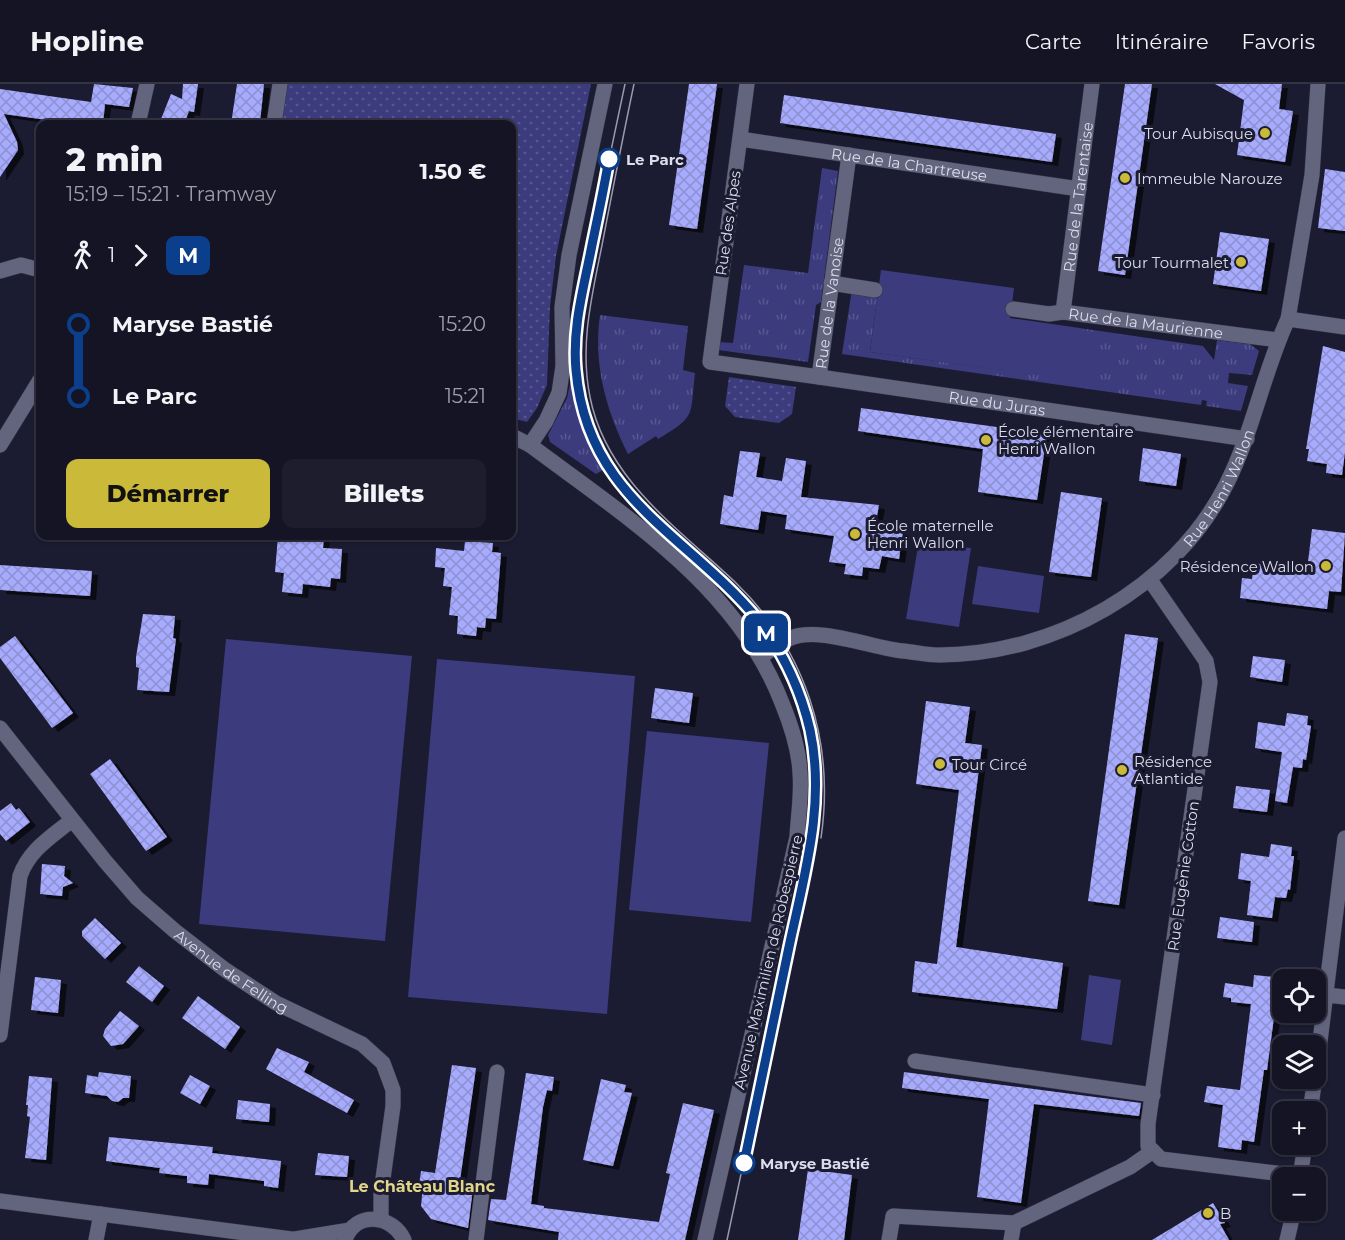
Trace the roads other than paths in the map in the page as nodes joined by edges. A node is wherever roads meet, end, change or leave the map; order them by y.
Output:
1 (147, 84) edge
2 (280, 84) edge
3 (605, 84) edge
4 (747, 84) edge
5 (1092, 84) edge
6 (1318, 84) edge
7 (139, 120) edge
8 (275, 120) edge
9 (740, 139) junction
10 (849, 155) junction
11 (1078, 189) junction
12 (36, 269) edge
13 (0, 271) edge
14 (831, 283) junction
15 (875, 290) dead end
16 (1013, 309) dead end
17 (1063, 312) junction
18 (1288, 319) junction
19 (1345, 327) edge
20 (1278, 340) junction
21 (710, 362) joint
22 (819, 377) junction
23 (36, 386) edge
24 (516, 438) edge
25 (1247, 439) junction
26 (0, 445) edge
27 (530, 446) junction
28 (1150, 580) junction
29 (761, 657) junction
30 (0, 728) edge
31 (72, 820) junction
32 (1345, 838) edge
33 (1327, 995) junction
34 (1345, 997) edge
35 (0, 1035) edge
36 (1321, 1035) edge
37 (915, 1061) dead end
38 (497, 1072) dead end
39 (1153, 1095) junction
40 (1153, 1151) junction
41 (1272, 1173) edge
42 (0, 1201) edge
43 (101, 1214) junction
44 (381, 1219) junction
45 (1291, 1221) edge
46 (1014, 1223) junction
47 (348, 1235) edge
48 (297, 1239) edge
49 (96, 1240) edge
50 (404, 1240) edge
51 (476, 1240) edge
52 (705, 1240) edge
53 (889, 1240) edge
54 (1011, 1240) edge
55 (1287, 1240) edge

1 - 7 street
2 - 8 street
3 - 27 street
4 - 9 street, Rue des Alpes
5 - 11 street, Rue de la Tarentaise
6 - 18 street, Rue Henri Wallon
9 - 10 street, Rue de la Chartreuse
9 - 21 street, Rue des Alpes
10 - 11 street, Rue de la Chartreuse
10 - 14 street, Rue de la Vanoise
11 - 17 street, Rue de la Tarentaise
12 - 13 street
14 - 15 street
14 - 22 street, Rue de la Vanoise
16 - 17 street, Rue de la Maurienne
17 - 20 street, Rue de la Maurienne
18 - 19 street
18 - 20 street, Rue Henri Wallon
20 - 25 street, Rue Henri Wallon
21 - 22 street, Rue de la Vanoise
22 - 25 street, Rue du Juras
23 - 26 street
24 - 27 street, Avenue Maximilien de Robespierre
25 - 28 street, Rue Henri Wallon
27 - 29 street, Avenue Maximilien de Robespierre
28 - 29 street, Rue Henri Wallon
28 - 39 street, Rue Eugènie Cotton
29 - 52 street, Avenue Maximilien de Robespierre
30 - 31 street, Avenue de Felling
31 - 35 street
31 - 44 street, Avenue de Felling
32 - 33 street
33 - 34 street
33 - 36 street
37 - 39 street
38 - 51 street
39 - 40 street, Rue Eugènie Cotton
40 - 41 street
40 - 46 street
42 - 43 street
43 - 48 street
43 - 49 street
44 - 47 street
44 - 50 street
45 - 55 street
46 - 53 street
46 - 54 street
47 - 48 street

